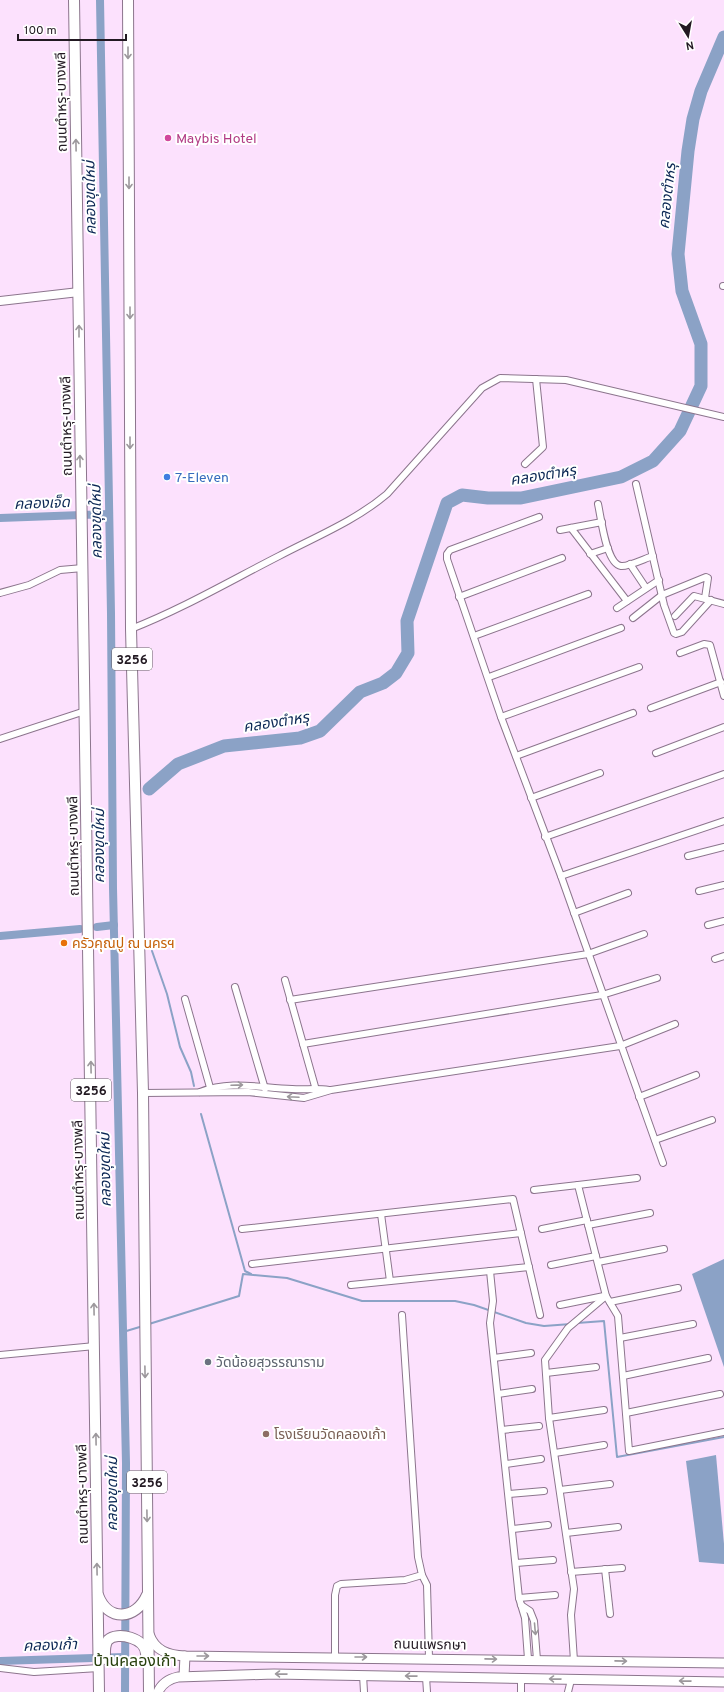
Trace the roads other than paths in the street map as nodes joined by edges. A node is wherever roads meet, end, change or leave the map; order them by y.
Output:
1 (74, 0) edge
2 (128, 0) edge
3 (79, 292) junction
4 (0, 301) edge
5 (536, 379) junction
6 (724, 417) edge
7 (525, 464) dead end
8 (636, 484) dead end
9 (598, 504) dead end
10 (538, 517) dead end
11 (602, 522) junction
12 (571, 528) junction
13 (560, 530) dead end
14 (608, 548) junction
15 (590, 554) junction
16 (653, 556) junction
17 (562, 558) dead end
18 (630, 564) junction
19 (83, 568) junction
20 (659, 580) junction
21 (646, 588) junction
22 (0, 593) edge
23 (588, 594) dead end
24 (662, 594) junction
25 (459, 597) junction
26 (708, 599) junction
27 (627, 601) junction
28 (724, 604) edge
29 (617, 608) dead end
30 (675, 616) dead end
31 (633, 618) dead end
32 (621, 628) dead end
33 (131, 629) junction
34 (474, 636) junction
35 (680, 653) dead end
36 (640, 667) dead end
37 (489, 677) junction
38 (721, 682) junction
39 (724, 696) edge
40 (651, 708) dead end
41 (85, 711) junction
42 (633, 713) dead end
43 (502, 717) junction
44 (724, 727) edge
45 (0, 739) edge
46 (656, 753) dead end
47 (516, 756) junction
48 (600, 773) dead end
49 (724, 774) edge
50 (531, 798) junction
51 (724, 822) edge
52 (545, 837) junction
53 (724, 847) edge
54 (688, 856) dead end
55 (561, 876) junction
56 (724, 885) edge
57 (699, 891) dead end
58 (628, 893) dead end
59 (574, 913) junction
60 (724, 921) edge
61 (708, 925) dead end
62 (644, 934) dead end
63 (588, 954) junction
64 (724, 956) edge
65 (715, 958) dead end
66 (657, 978) dead end
67 (285, 980) dead end
68 (235, 987) dead end
69 (602, 995) junction
70 (185, 999) dead end
71 (290, 1000) junction
72 (675, 1024) dead end
73 (303, 1044) junction
74 (620, 1046) junction
75 (696, 1075) dead end
76 (264, 1086) junction
77 (315, 1088) junction
78 (331, 1090) junction
79 (211, 1091) junction
80 (143, 1093) junction
81 (267, 1094) junction
82 (317, 1095) junction
83 (639, 1097) junction
84 (712, 1120) dead end
85 (655, 1140) junction
86 (663, 1163) dead end
87 (637, 1178) dead end
88 (578, 1185) junction
89 (534, 1190) dead end
90 (650, 1213) dead end
91 (381, 1214) junction
92 (588, 1223) junction
93 (242, 1229) dead end
94 (542, 1230) dead end
95 (521, 1233) junction
96 (385, 1248) junction
97 (664, 1249) dead end
98 (597, 1259) junction
99 (252, 1264) dead end
100 (551, 1265) dead end
101 (529, 1267) junction
102 (490, 1271) junction
103 (390, 1282) junction
104 (350, 1285) dead end
105 (678, 1288) dead end
106 (608, 1299) junction
107 (560, 1305) dead end
108 (402, 1315) dead end
109 (540, 1315) dead end
110 (693, 1324) dead end
111 (620, 1338) junction
112 (95, 1346) junction
113 (531, 1353) dead end
114 (0, 1355) edge
115 (494, 1358) junction
116 (708, 1358) dead end
117 (596, 1367) dead end
118 (546, 1372) junction
119 (623, 1376) junction
120 (532, 1389) dead end
121 (498, 1394) junction
122 (720, 1394) dead end
123 (604, 1410) dead end
124 (626, 1413) junction
125 (549, 1418) junction
126 (539, 1426) dead end
127 (502, 1430) junction
128 (724, 1432) edge
129 (604, 1445) dead end
130 (555, 1453) junction
131 (541, 1459) dead end
132 (506, 1464) junction
133 (610, 1484) dead end
134 (560, 1490) junction
135 (544, 1491) dead end
136 (509, 1494) junction
137 (548, 1525) dead end
138 (618, 1528) dead end
139 (513, 1529) junction
140 (566, 1533) junction
141 (553, 1560) dead end
142 (516, 1562) junction
143 (622, 1568) dead end
144 (605, 1569) junction
145 (571, 1572) junction
146 (422, 1575) junction
147 (148, 1594) junction
148 (98, 1595) junction
149 (555, 1595) dead end
150 (519, 1598) junction
151 (521, 1605) junction
152 (610, 1614) dead end
153 (148, 1631) junction
154 (102, 1650) junction
155 (185, 1656) junction
156 (335, 1657) junction
157 (430, 1658) junction
158 (533, 1659) junction
159 (574, 1660) junction
160 (724, 1663) edge
161 (101, 1666) junction
162 (0, 1668) edge
163 (363, 1675) junction
164 (184, 1676) junction
165 (426, 1677) junction
166 (521, 1679) junction
167 (571, 1680) junction
168 (724, 1682) edge
169 (99, 1692) edge
170 (105, 1692) edge
171 (147, 1692) edge
172 (158, 1692) edge
173 (364, 1692) edge
174 (427, 1692) edge
175 (522, 1692) edge
176 (568, 1692) edge

3 -> 1 main road, ถนนตำหรุ-บางพลี / 3256
2 -> 33 main road, 3256
3 - 4 street
19 -> 3 main road, ถนนตำหรุ-บางพลี / 3256
5 - 6 street
5 - 7 street
5 - 33 street
8 - 16 street
9 - 11 street
10 - 25 street
11 - 12 street
11 - 14 street
12 - 13 street
12 - 15 street
14 - 15 street
14 - 18 street
15 - 27 street
16 - 18 street
16 - 20 street
17 - 25 street
18 - 21 street
19 - 22 street
19 - 41 main road, ถนนตำหรุ-บางพลี / 3256
20 - 21 street
20 - 24 street
21 - 27 street
23 - 34 street
24 - 26 street
24 - 26 street
24 - 31 street
25 - 34 street
26 - 28 street
26 - 30 street
27 - 29 street
32 - 37 street
33 - 80 main road, 3256
34 - 37 street
35 - 38 street
36 - 43 street
37 - 43 street
38 - 39 street
38 - 40 street
41 - 45 street
112 -> 41 main road, ถนนตำหรุ-บางพลี / 3256
42 - 47 street
43 - 47 street
44 - 46 street
47 - 50 street
48 - 50 street
49 - 52 street
50 - 52 street
51 - 55 street
52 - 55 street
53 - 54 street
55 - 59 street
56 - 57 street
58 - 59 street
59 - 63 street
60 - 61 street
62 - 63 street
63 - 69 street
63 - 71 street
64 - 65 street
66 - 69 street
67 - 71 street
68 - 76 street
69 - 73 street
69 - 74 street
70 - 79 street
71 - 73 street
72 - 74 street
73 - 77 street
74 - 78 street
74 - 83 street
75 - 83 street
76 - 77 street
79 -> 76 street
76 - 81 street
77 - 78 street
77 - 82 street
78 - 82 street
79 - 80 street
79 - 81 street
80 -> 147 main road, 3256
82 -> 81 street
83 - 85 street
84 - 85 street
85 - 86 street
87 - 88 street
88 - 89 street
88 - 92 street
90 - 92 street
91 - 93 street
91 - 95 street
91 - 96 street
92 - 94 street
92 - 98 street
95 - 96 street
95 - 101 street
96 - 99 street
96 - 103 street
97 - 98 street
98 - 100 street
98 - 106 street
101 - 102 street
101 - 109 street
102 - 103 street
102 - 115 street
103 - 104 street
105 - 106 street
106 - 107 street
106 - 111 street
106 - 118 street
108 - 146 street
110 - 111 street
111 - 119 street
112 - 114 street
148 -> 112 main road, ถนนตำหรุ-บางพลี / 3256
113 - 115 street
115 - 121 street
116 - 119 street
117 - 118 street
118 - 125 street
119 - 124 street
120 - 121 street
121 - 127 street
122 - 124 street
123 - 125 street
124 - 128 street
125 - 130 street
126 - 127 street
127 - 132 street
129 - 130 street
130 - 134 street
131 - 132 street
132 - 136 street
133 - 134 street
134 - 140 street
135 - 136 street
136 - 139 street
137 - 139 street
138 - 140 street
139 - 142 street
140 - 145 street
141 - 142 street
142 - 150 street
143 - 144 street
144 - 145 street
144 - 152 street
145 - 159 street
146 - 156 street
146 - 157 street
147 - 148 main road
147 - 153 main road, 3256
148 - 154 main road, ถนนตำหรุ-บางพลี / 3256
149 - 150 street
150 - 151 street
151 - 158 street
151 -> 158 street
153 - 155 main road, ถนนแพรกษา
153 - 171 main road, 3256
154 - 161 main road, ถนนตำหรุ-บางพลี / 3256
154 - 171 main road
155 -> 156 main road, ถนนแพรกษา
155 - 164 main road
156 -> 157 main road, ถนนแพรกษา
157 -> 158 main road, ถนนแพรกษา
158 - 159 main road, ถนนแพรกษา
159 -> 160 main road, ถนนแพรกษา
161 - 162 street
161 - 169 main road, ถนนตำหรุ-บางพลี / 3256
161 - 170 main road
163 -> 164 main road
165 -> 163 main road
163 - 173 street
164 - 172 main road
165 - 166 main road
165 - 174 street
167 -> 166 main road
166 - 175 street
168 -> 167 main road
167 - 176 street

